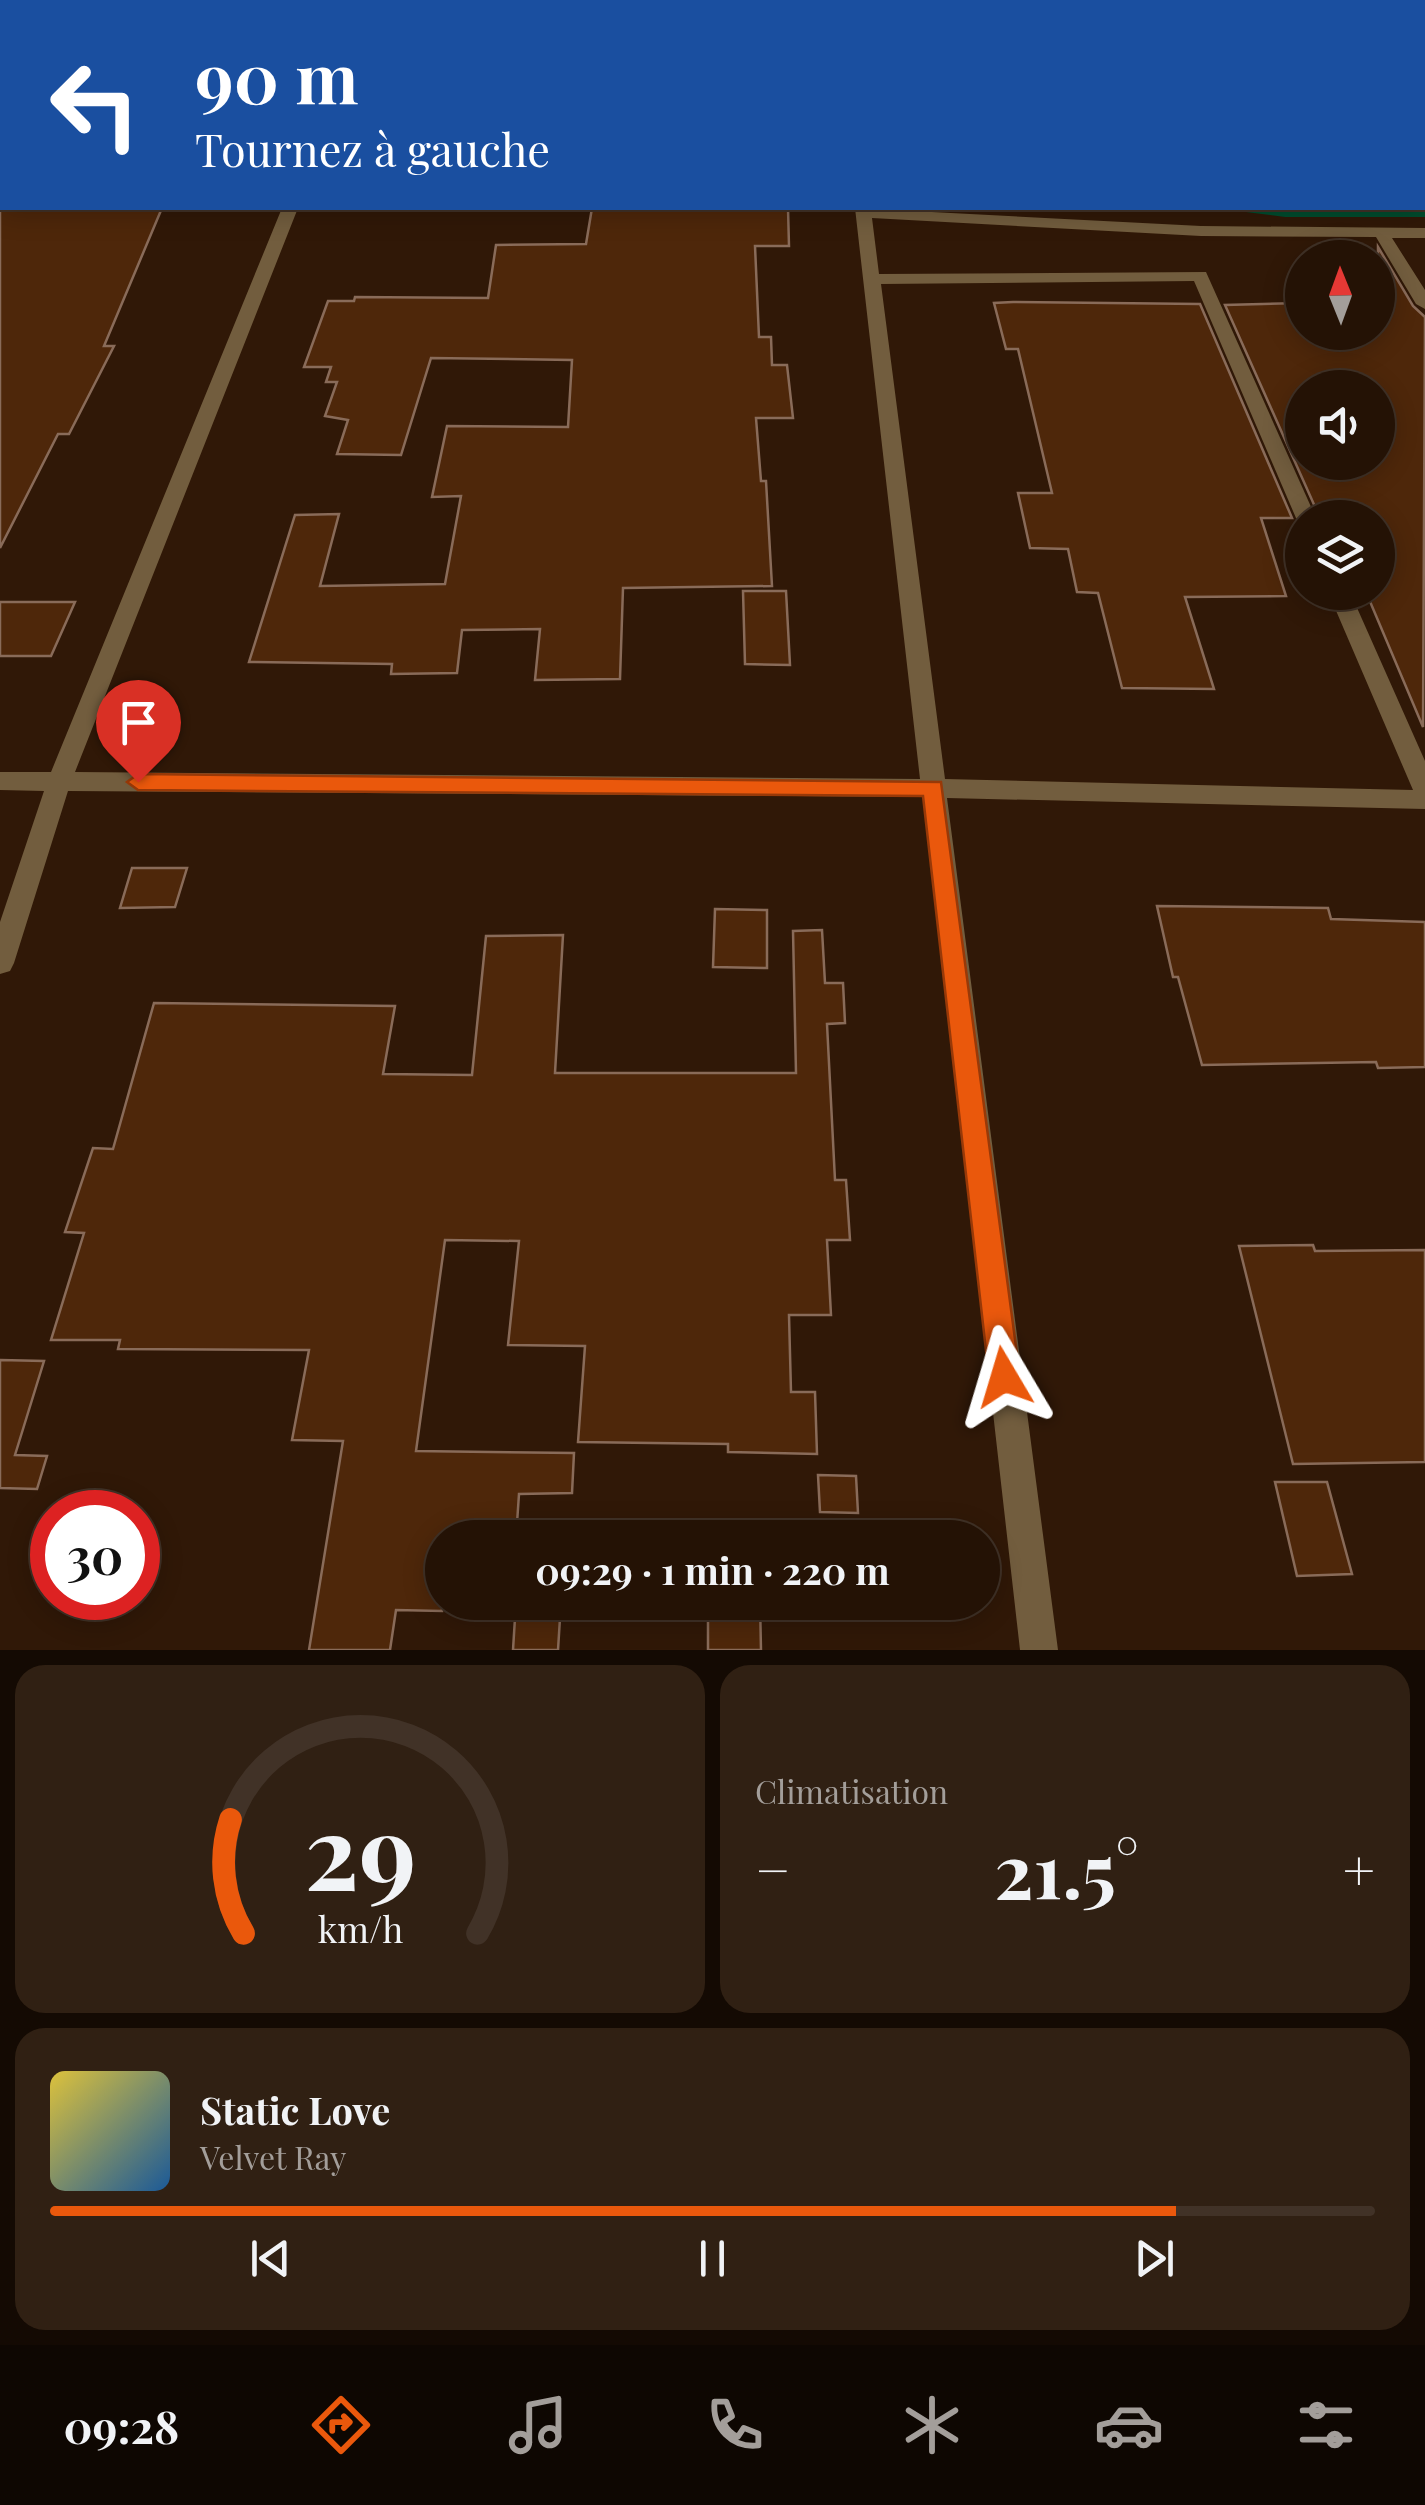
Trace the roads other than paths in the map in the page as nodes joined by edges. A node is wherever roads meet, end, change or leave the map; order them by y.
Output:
1 (289, 210) edge
2 (863, 210) edge
3 (1425, 233) edge
4 (1382, 234) junction
5 (872, 279) junction
6 (1425, 304) edge
7 (1298, 500) edge
8 (1347, 610) edge
9 (0, 781) edge
10 (59, 782) junction
11 (933, 788) junction
12 (1425, 789) edge
13 (1425, 800) edge
14 (0, 963) edge
15 (1038, 1650) edge

1 - 10 street
2 - 4 street
2 - 5 street
3 - 4 street
4 - 6 street
5 - 7 street
5 - 11 street
8 - 12 street
9 - 10 street
10 - 11 street
10 - 14 street
11 - 13 street
11 - 15 street

